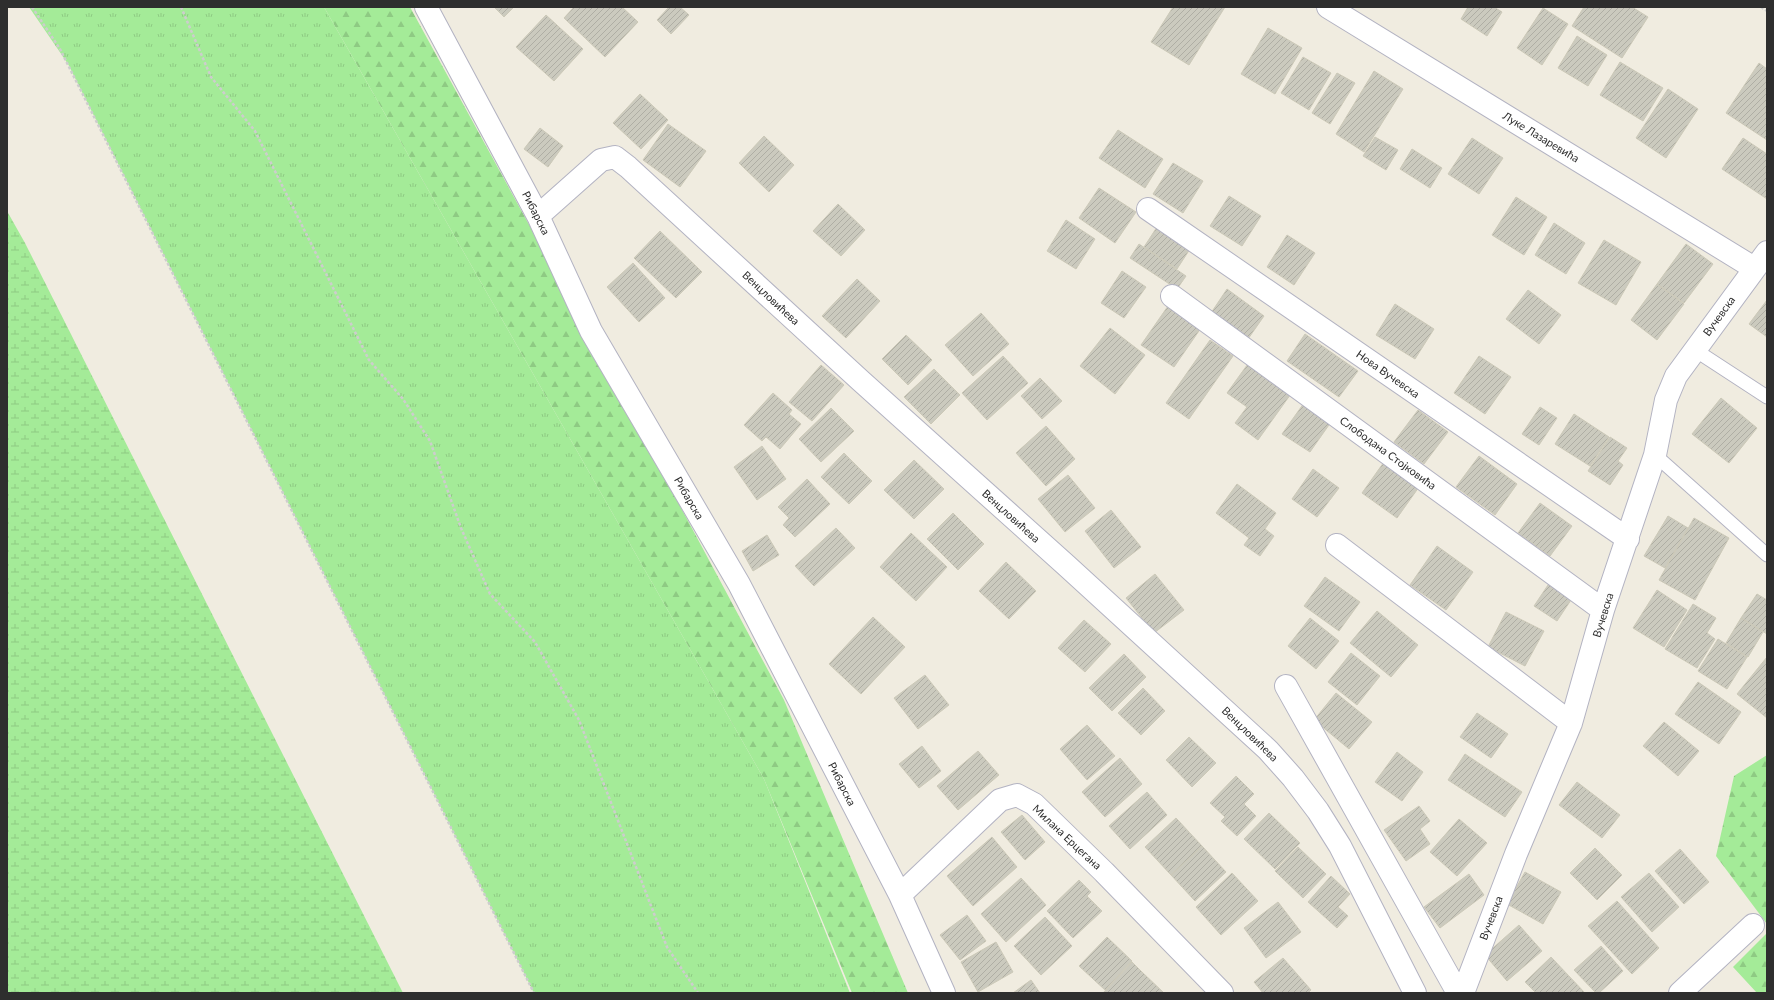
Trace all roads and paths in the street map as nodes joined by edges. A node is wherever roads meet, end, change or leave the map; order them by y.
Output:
1 (32, 7) edge
2 (181, 7) edge
3 (426, 7) edge
4 (1328, 7) edge
5 (1761, 7) edge
6 (1767, 11) edge
7 (1148, 210) dead end
8 (538, 216) junction
9 (1761, 260) edge
10 (1172, 296) dead end
11 (1695, 350) junction
12 (1767, 397) edge
13 (1655, 455) junction
14 (1628, 539) junction
15 (1337, 545) dead end
16 (1767, 555) edge
17 (1603, 610) junction
18 (1286, 686) dead end
19 (1571, 723) junction
20 (900, 895) junction
21 (1753, 925) dead end
22 (534, 993) edge
23 (698, 993) edge
24 (944, 993) edge
25 (1222, 993) edge
26 (1416, 993) edge
27 (1458, 993) edge
28 (1463, 993) edge
29 (1680, 993) edge

1 - 22 path
2 - 23 path
3 - 8 street, Рибарска
4 - 9 street, Луке Лазаревића
5 - 6 path
7 - 14 street, Нова Вучевска
8 - 20 street, Рибарска
8 - 26 street, Венцловићева
9 - 11 street, Вучевска
10 - 17 street, Слободана Стојковића
11 - 12 lane
11 - 13 street, Вучевска
13 - 14 street, Вучевска
13 - 16 lane
14 - 17 street, Вучевска
15 - 19 street
17 - 19 street, Вучевска
18 - 27 street
19 - 28 street, Вучевска
20 - 24 street, Рибарска
20 - 25 street, Милана Ерцегана
21 - 29 street

